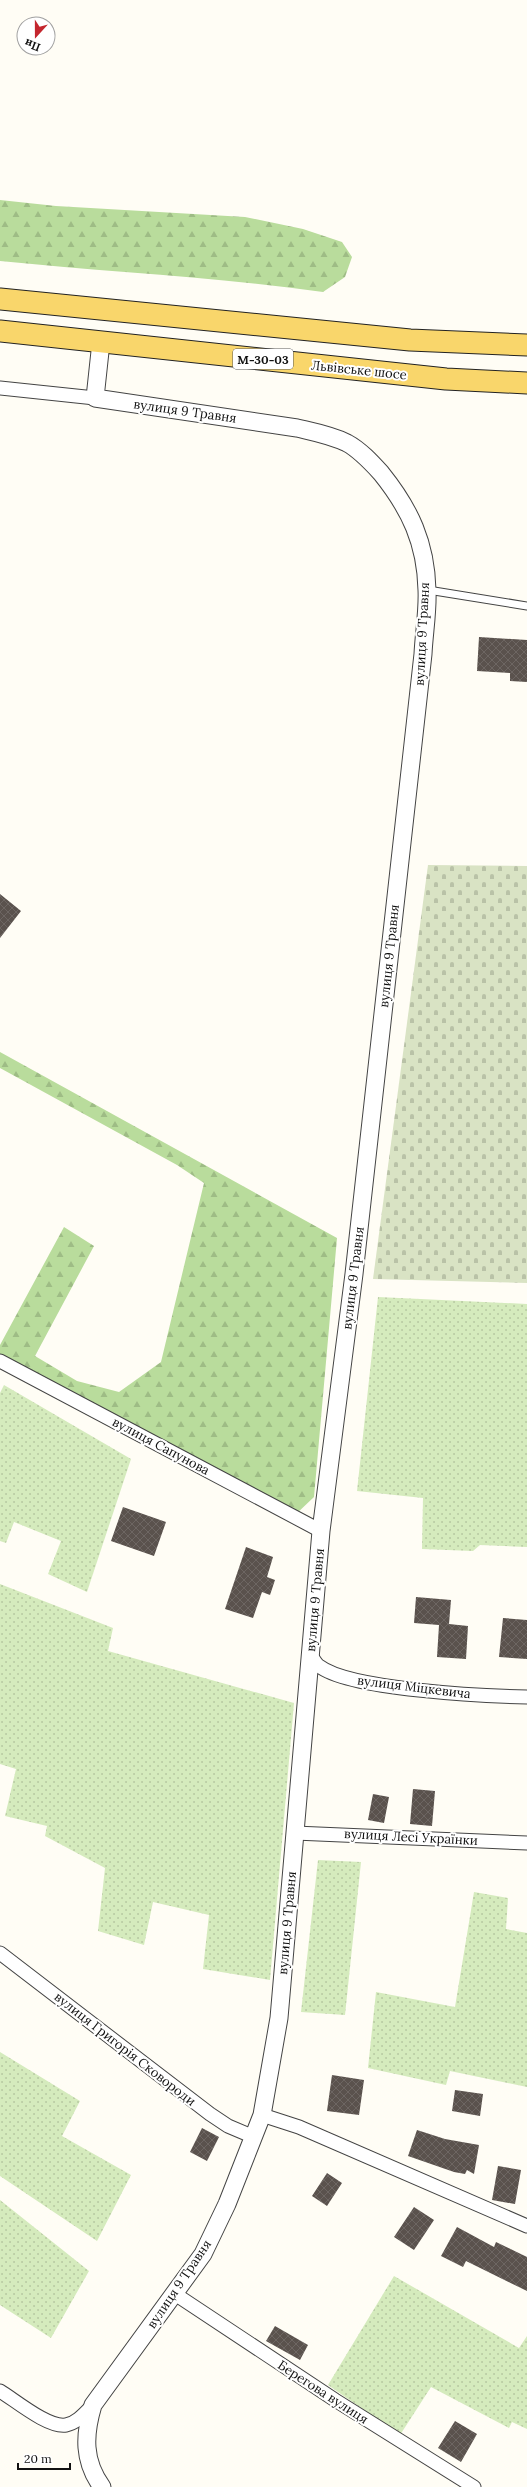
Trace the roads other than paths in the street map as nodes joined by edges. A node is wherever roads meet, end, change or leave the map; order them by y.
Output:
1 (0, 299) edge
2 (0, 330) edge
3 (101, 342) junction
4 (527, 345) edge
5 (527, 383) edge
6 (0, 388) edge
7 (95, 398) junction
8 (427, 590) junction
9 (527, 606) edge
10 (0, 1360) edge
11 (321, 1531) junction
12 (310, 1654) junction
13 (527, 1697) edge
14 (295, 1833) junction
15 (527, 1843) edge
16 (0, 1953) edge
17 (262, 2115) junction
18 (254, 2137) junction
19 (527, 2226) edge
20 (175, 2294) junction
21 (0, 2390) edge
22 (93, 2405) junction
23 (102, 2487) edge
24 (474, 2487) edge

1 - 4 main road
2 - 3 main road, Львівське шосе / М-30-03
3 - 5 main road, Львівське шосе / М-30-03
3 - 7 street
6 - 7 street
7 - 8 street, вулиця 9 Травня
8 - 9 lane
8 - 11 street, вулиця 9 Травня
10 - 11 street, вулиця Сапунова
11 - 12 street, вулиця 9 Травня
12 - 13 street, вулиця Міцкевича
12 - 14 street, вулиця 9 Травня
14 - 15 street, вулиця Лесі Українки
14 - 17 street, вулиця 9 Травня
16 - 18 street, вулиця Григорія Сковороди
17 - 18 street, вулиця 9 Травня
17 - 19 street
18 - 20 street, вулиця 9 Травня
20 - 22 street, вулиця 9 Травня
20 - 24 street, Берегова вулиця
21 - 22 street
22 - 23 street, вулиця 9 Травня

